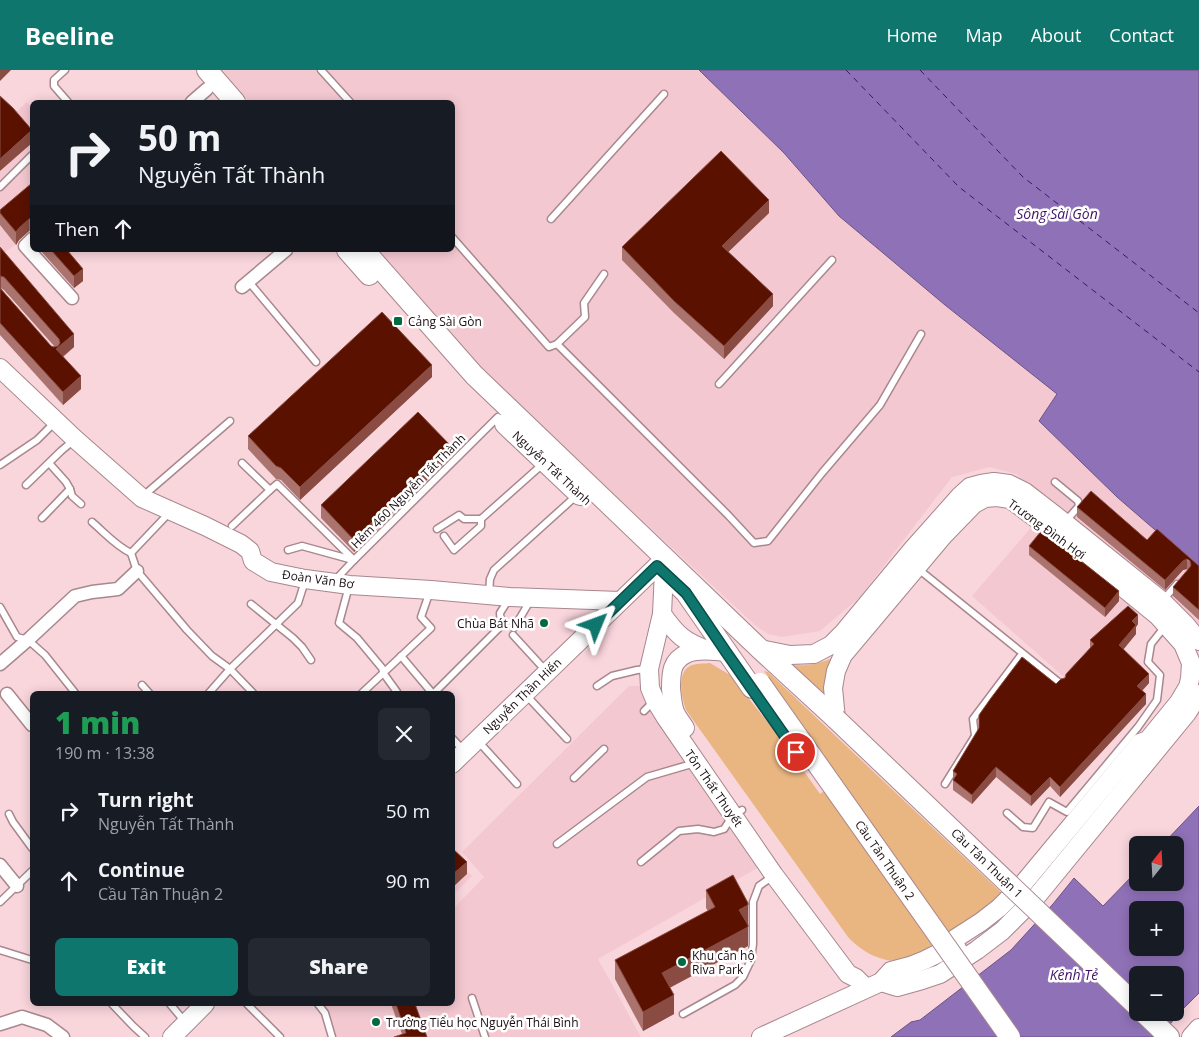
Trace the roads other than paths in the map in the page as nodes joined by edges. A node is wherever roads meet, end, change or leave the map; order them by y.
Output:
1 (65, 70) edge
2 (190, 70) edge
3 (321, 70) edge
4 (206, 91) edge
5 (664, 94) dead end
6 (66, 100) edge
7 (230, 100) edge
8 (348, 100) edge
9 (30, 157) edge
10 (0, 187) edge
11 (551, 219) dead end
12 (455, 240) edge
13 (30, 241) edge
14 (30, 252) edge
15 (30, 252) edge
16 (284, 252) edge
17 (350, 252) edge
18 (366, 252) edge
19 (832, 260) dead end
20 (604, 274) dead end
21 (245, 284) joint
22 (72, 298) dead end
23 (921, 334) dead end
24 (557, 344) junction
25 (316, 362) dead end
26 (0, 368) edge
27 (719, 384) dead end
28 (498, 417) junction
29 (230, 421) dead end
30 (56, 422) junction
31 (75, 439) junction
32 (1, 462) edge
33 (242, 462) dead end
34 (545, 462) junction
35 (49, 463) junction
36 (1055, 482) dead end
37 (26, 485) dead end
38 (70, 489) junction
39 (270, 490) junction
40 (579, 494) junction
41 (142, 498) junction
42 (81, 504) dead end
43 (171, 511) junction
44 (42, 518) dead end
45 (481, 519) junction
46 (92, 522) dead end
47 (1064, 523) junction
48 (232, 526) dead end
49 (437, 529) dead end
50 (444, 536) dead end
51 (288, 550) dead end
52 (912, 550) junction
53 (131, 553) junction
54 (354, 560) junction
55 (916, 568) junction
56 (660, 569) junction
57 (137, 571) junction
58 (306, 579) junction
59 (1181, 580) edge
60 (344, 584) junction
61 (431, 590) junction
62 (489, 595) junction
63 (704, 595) junction
64 (510, 597) junction
65 (532, 598) junction
66 (620, 601) junction
67 (1162, 601) junction
68 (251, 604) dead end
69 (0, 607) edge
70 (662, 614) junction
71 (1171, 619) junction
72 (276, 624) junction
73 (28, 640) junction
74 (1199, 641) edge
75 (760, 649) junction
76 (717, 652) junction
77 (1022, 654) junction
78 (401, 656) junction
79 (311, 660) dead end
80 (0, 664) edge
81 (230, 669) junction
82 (648, 669) junction
83 (547, 672) junction
84 (383, 673) junction
85 (1061, 684) edge
86 (142, 685) dead end
87 (596, 686) dead end
88 (756, 686) junction
89 (74, 691) edge
90 (147, 691) edge
91 (211, 691) edge
92 (251, 691) edge
93 (364, 691) edge
94 (395, 691) edge
95 (430, 691) edge
96 (436, 691) edge
97 (7, 694) dead end
98 (525, 694) junction
99 (1199, 694) edge
100 (836, 719) junction
101 (30, 723) edge
102 (568, 739) dead end
103 (455, 741) edge
104 (604, 749) dead end
105 (465, 752) edge
106 (697, 763) junction
107 (574, 778) dead end
108 (516, 784) dead end
109 (945, 784) dead end
110 (737, 812) junction
111 (1007, 813) dead end
112 (9, 814) dead end
113 (557, 844) dead end
114 (30, 845) edge
115 (641, 862) dead end
116 (0, 865) edge
117 (30, 873) edge
118 (774, 875) junction
119 (17, 886) junction
120 (0, 902) edge
121 (0, 950) edge
122 (30, 959) edge
123 (868, 983) junction
124 (472, 998) dead end
125 (1129, 998) edge
126 (114, 1006) edge
127 (172, 1006) edge
128 (203, 1006) edge
129 (249, 1006) edge
130 (320, 1006) edge
131 (683, 1014) dead end
132 (1152, 1021) edge
133 (186, 1023) junction
134 (0, 1024) edge
135 (1199, 1028) edge
136 (63, 1037) edge
137 (145, 1037) edge
138 (172, 1037) edge
139 (280, 1037) edge
140 (332, 1037) edge
141 (485, 1037) edge
142 (761, 1037) edge
143 (997, 1037) edge
144 (1010, 1037) edge
145 (1169, 1037) edge
146 (1191, 1037) edge

1 - 6 lane
2 - 4 main road
3 - 8 lane
4 - 7 main road
5 - 11 lane
9 - 10 lane
12 - 24 lane
13 - 14 street
15 - 22 street
16 - 21 street
17 - 28 main road, Nguyễn Tất Thành
18 - 63 main road, Nguyễn Tất Thành
19 - 27 lane
20 - 24 lane
21 - 25 lane
23 - 24 lane
26 - 30 main road, Đoàn Văn Bơ
28 - 34 main road, Nguyễn Tất Thành
28 - 54 lane, Hẻm 460 Nguyễn Tất Thành
29 - 41 lane
30 - 31 main road, Đoàn Văn Bơ
30 - 32 lane
31 - 35 lane
31 - 41 main road, Đoàn Văn Bơ
33 - 39 lane
34 - 40 main road, Nguyễn Tất Thành
34 - 45 lane
35 - 37 lane
35 - 38 lane
36 - 47 lane
38 - 42 lane
38 - 44 lane
39 - 48 lane
39 - 54 lane
40 - 56 main road, Nguyễn Tất Thành
40 - 62 lane
41 - 43 main road, Đoàn Văn Bơ
43 - 53 lane
43 - 58 main road, Đoàn Văn Bơ
45 - 49 lane
45 - 50 lane
46 - 53 lane
47 - 52 main road, Trương Đình Hợi
47 - 67 main road, Trương Đình Hợi
51 - 54 lane
52 - 55 main road
52 - 75 main road, Trương Đình Hợi
53 - 57 lane
54 - 60 lane, Hẻm 460 Nguyễn Tất Thành
55 - 71 main road, Trương Đình Hợi
55 - 77 lane
55 - 100 main road, Trương Đình Hợi
56 - 66 main road, Nguyễn Thần Hiến
56 - 70 main road, Tôn Thất Thuyết
56 - 76 main road, Nguyễn Tất Thành
57 - 73 street
57 - 81 lane
58 - 60 main road, Đoàn Văn Bơ
58 - 72 lane
59 - 67 lane
60 - 61 main road, Đoàn Văn Bơ
60 - 84 lane, Hẻm 460 Nguyễn Tất Thành
61 - 62 main road, Đoàn Văn Bơ
61 - 78 lane
62 - 64 main road, Đoàn Văn Bơ
63 - 75 main road, Nguyễn Tất Thành
63 - 88 main road, Nguyễn Tất Thành
64 - 65 main road, Đoàn Văn Bơ
64 - 96 lane
65 - 66 main road, Đoàn Văn Bơ
65 - 83 lane
66 - 83 main road, Nguyễn Thần Hiến
67 - 71 main road, Trương Đình Hợi
68 - 72 lane
69 - 73 lane
70 - 76 main road
70 - 82 main road, Tôn Thất Thuyết
71 - 74 main road, Trương Đình Hợi
71 - 111 lane
71 - 123 main road, Trương Đình Hợi
72 - 79 lane
72 - 81 lane
73 - 80 street
73 - 89 lane
75 - 100 main road, Nguyễn Tất Thành
76 - 88 main road, Nguyễn Tất Thành
76 - 110 main road, Tôn Thất Thuyết
77 - 85 lane
77 - 109 lane
78 - 84 lane
78 - 95 lane
81 - 91 lane
81 - 92 lane
82 - 87 lane
82 - 106 main road, Tôn Thất Thuyết
83 - 98 main road, Nguyễn Thần Hiến
84 - 93 lane
84 - 94 lane
86 - 90 lane
88 - 143 main road, Cầu Tân Thuận 2
88 - 144 main road, Cầu Tân Thuận 2, bridge
97 - 101 street
98 - 102 lane
98 - 105 main road, Nguyễn Thần Hiến
99 - 123 main road
100 - 125 main road, Cầu Tân Thuận 1, bridge
103 - 105 lane
104 - 107 lane
105 - 108 lane
106 - 110 main road, Tôn Thất Thuyết
106 - 113 lane
110 - 115 lane
110 - 118 main road, Tôn Thất Thuyết
110 - 123 main road, Tôn Thất Thuyết
112 - 114 lane
116 - 119 street
117 - 119 lane
118 - 123 main road, Tôn Thất Thuyết
118 - 131 lane
119 - 120 lane
121 - 122 lane
123 - 142 main road
124 - 141 lane
126 - 137 lane
127 - 133 lane
128 - 133 main road
129 - 139 lane
130 - 140 lane
132 - 145 main road
133 - 138 main road
134 - 136 street
135 - 146 main road

